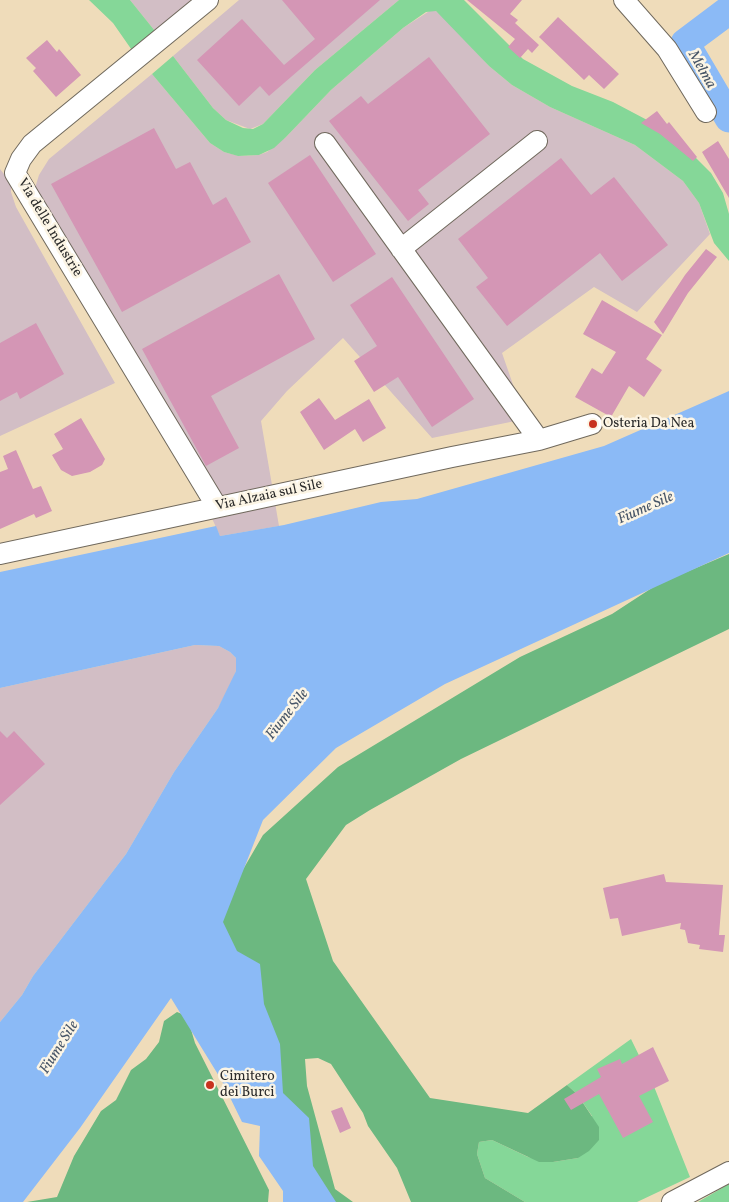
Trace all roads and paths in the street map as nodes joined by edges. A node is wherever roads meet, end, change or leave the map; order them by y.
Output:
1 (208, 0) edge
2 (624, 0) edge
3 (706, 112) dead end
4 (537, 142) dead end
5 (324, 143) dead end
6 (401, 249) junction
7 (592, 424) dead end
8 (539, 440) junction
9 (217, 507) junction
10 (0, 554) edge
11 (729, 1172) edge
12 (672, 1202) edge

1 - 9 street, Via delle Industrie
2 - 3 street
4 - 6 street
5 - 6 street
6 - 8 street
7 - 8 street, Via Alzaia sul Sile
8 - 9 street, Via Alzaia sul Sile
9 - 10 street, Via Alzaia sul Sile
11 - 12 street

